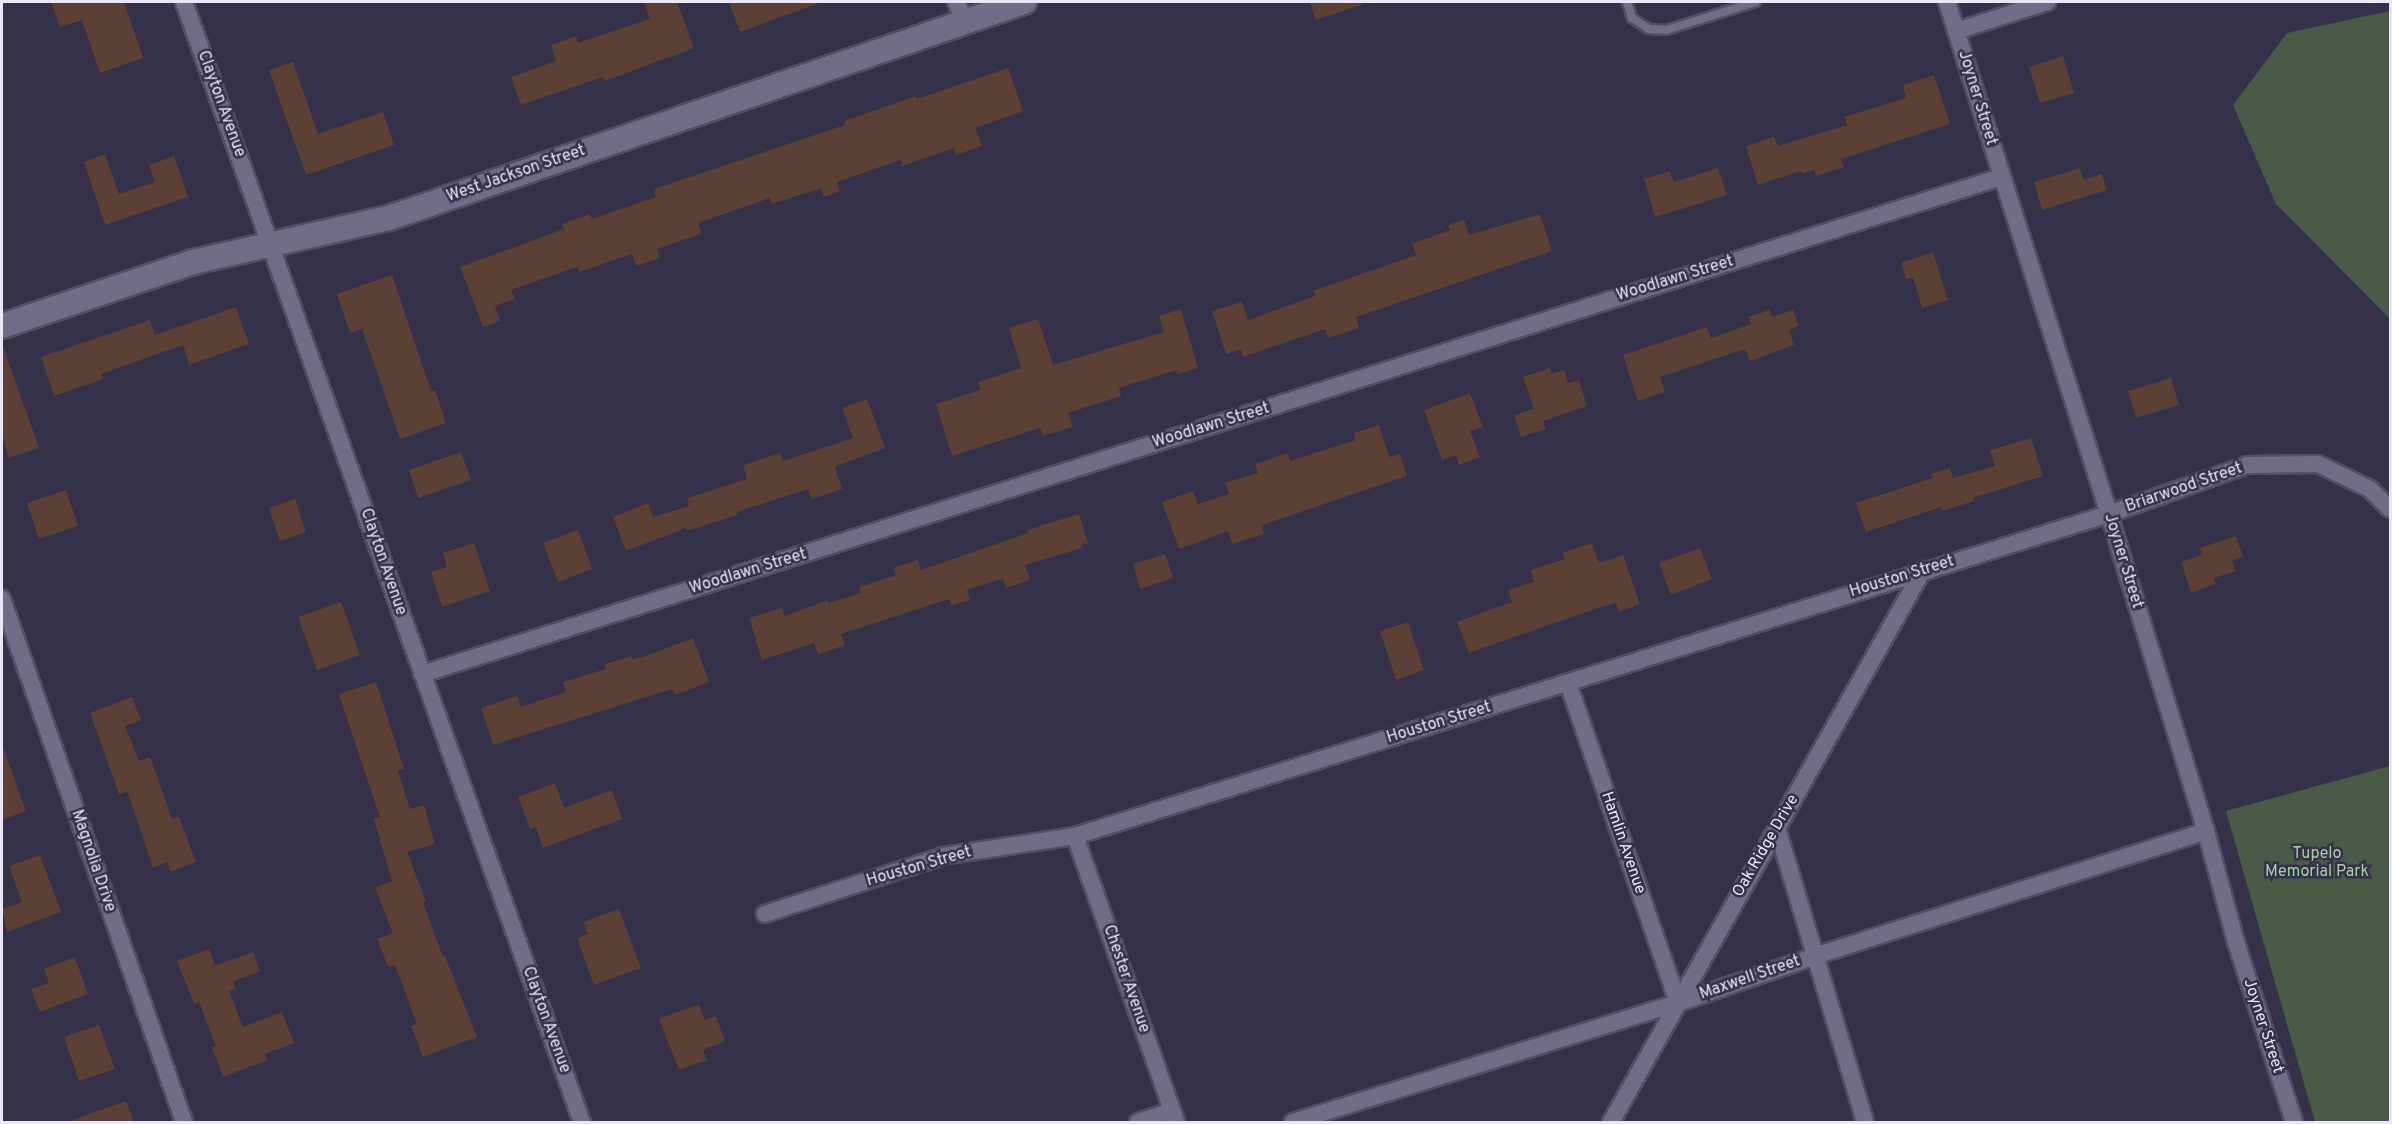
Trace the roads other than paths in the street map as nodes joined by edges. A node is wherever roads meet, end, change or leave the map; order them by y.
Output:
1 (184, 2) edge
2 (1024, 2) edge
3 (1627, 2) edge
4 (1756, 2) edge
5 (1947, 2) edge
6 (2047, 2) edge
7 (961, 11) edge
8 (1956, 31) junction
9 (2001, 177) junction
10 (272, 246) junction
11 (2, 326) edge
12 (2391, 509) edge
13 (2109, 514) junction
14 (1923, 570) junction
15 (2, 599) edge
16 (422, 675) junction
17 (1568, 683) junction
18 (1777, 828) junction
19 (2206, 831) junction
20 (1075, 836) junction
21 (765, 914) dead end
22 (1815, 956) junction
23 (1678, 1003) junction
24 (1174, 1117) edge
25 (184, 1122) edge
26 (582, 1122) edge
27 (1138, 1122) edge
28 (1293, 1122) edge
29 (1611, 1122) edge
30 (1865, 1122) edge
31 (2294, 1122) edge

1 - 10 street, Clayton Avenue
2 - 7 street, West Jackson Street
3 - 4 lane
5 - 8 street, Joyner Street
6 - 8 street
7 - 10 street, West Jackson Street
8 - 9 street, Joyner Street
9 - 13 street, Joyner Street
9 - 16 street, Woodlawn Street
10 - 11 street, West Jackson Street
10 - 16 street, Clayton Avenue
12 - 13 street, Briarwood Street
13 - 14 street, Houston Street
13 - 19 street, Joyner Street
14 - 17 street, Houston Street
14 - 18 street, Oak Ridge Drive
15 - 25 street, Magnolia Drive
16 - 26 street, Clayton Avenue
17 - 20 street, Houston Street
17 - 23 street, Hamlin Avenue
18 - 22 street
18 - 23 street, Oak Ridge Drive
19 - 22 street, Maxwell Street
19 - 31 street, Joyner Street
20 - 21 street, Houston Street
20 - 24 street, Chester Avenue
22 - 23 street, Maxwell Street
22 - 30 street
23 - 28 street, Maxwell Street
23 - 29 street, Oak Ridge Drive
24 - 27 street

